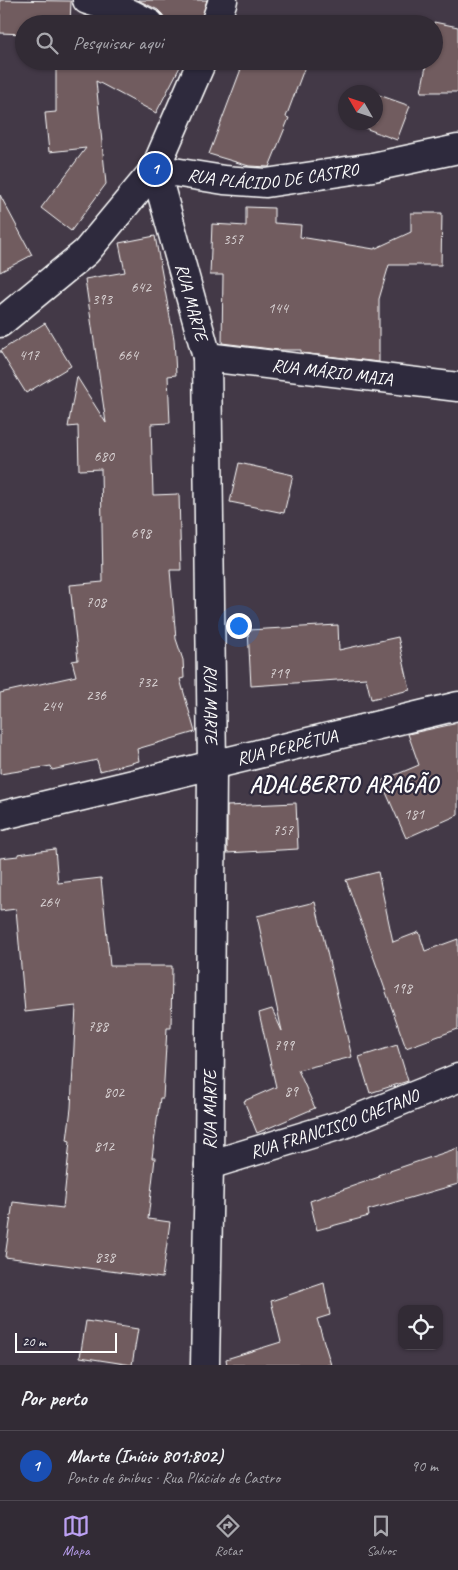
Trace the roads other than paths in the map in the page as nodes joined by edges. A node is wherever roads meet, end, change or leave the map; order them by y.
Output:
1 (87, 0) edge
2 (223, 0) edge
3 (134, 15) edge
4 (218, 15) edge
5 (198, 70) edge
6 (458, 149) edge
7 (155, 169) junction
8 (0, 323) edge
9 (207, 357) junction
10 (458, 387) edge
11 (458, 706) edge
12 (212, 767) junction
13 (0, 816) edge
14 (458, 1078) edge
15 (209, 1166) junction
16 (205, 1365) edge

1 - 3 street
2 - 4 street
5 - 7 street
6 - 7 street, RUA PLÁCIDO DE CASTRO
7 - 8 street
7 - 9 street, RUA MARTE
9 - 10 street, RUA MÁRIO MAIA
9 - 12 street, RUA MARTE
11 - 12 street, RUA PERPÉTUA
12 - 13 street, RUA PERPÉTUA
12 - 15 street, RUA MARTE
14 - 15 street, RUA FRANCISCO CAETANO
15 - 16 street, RUA MARTE

